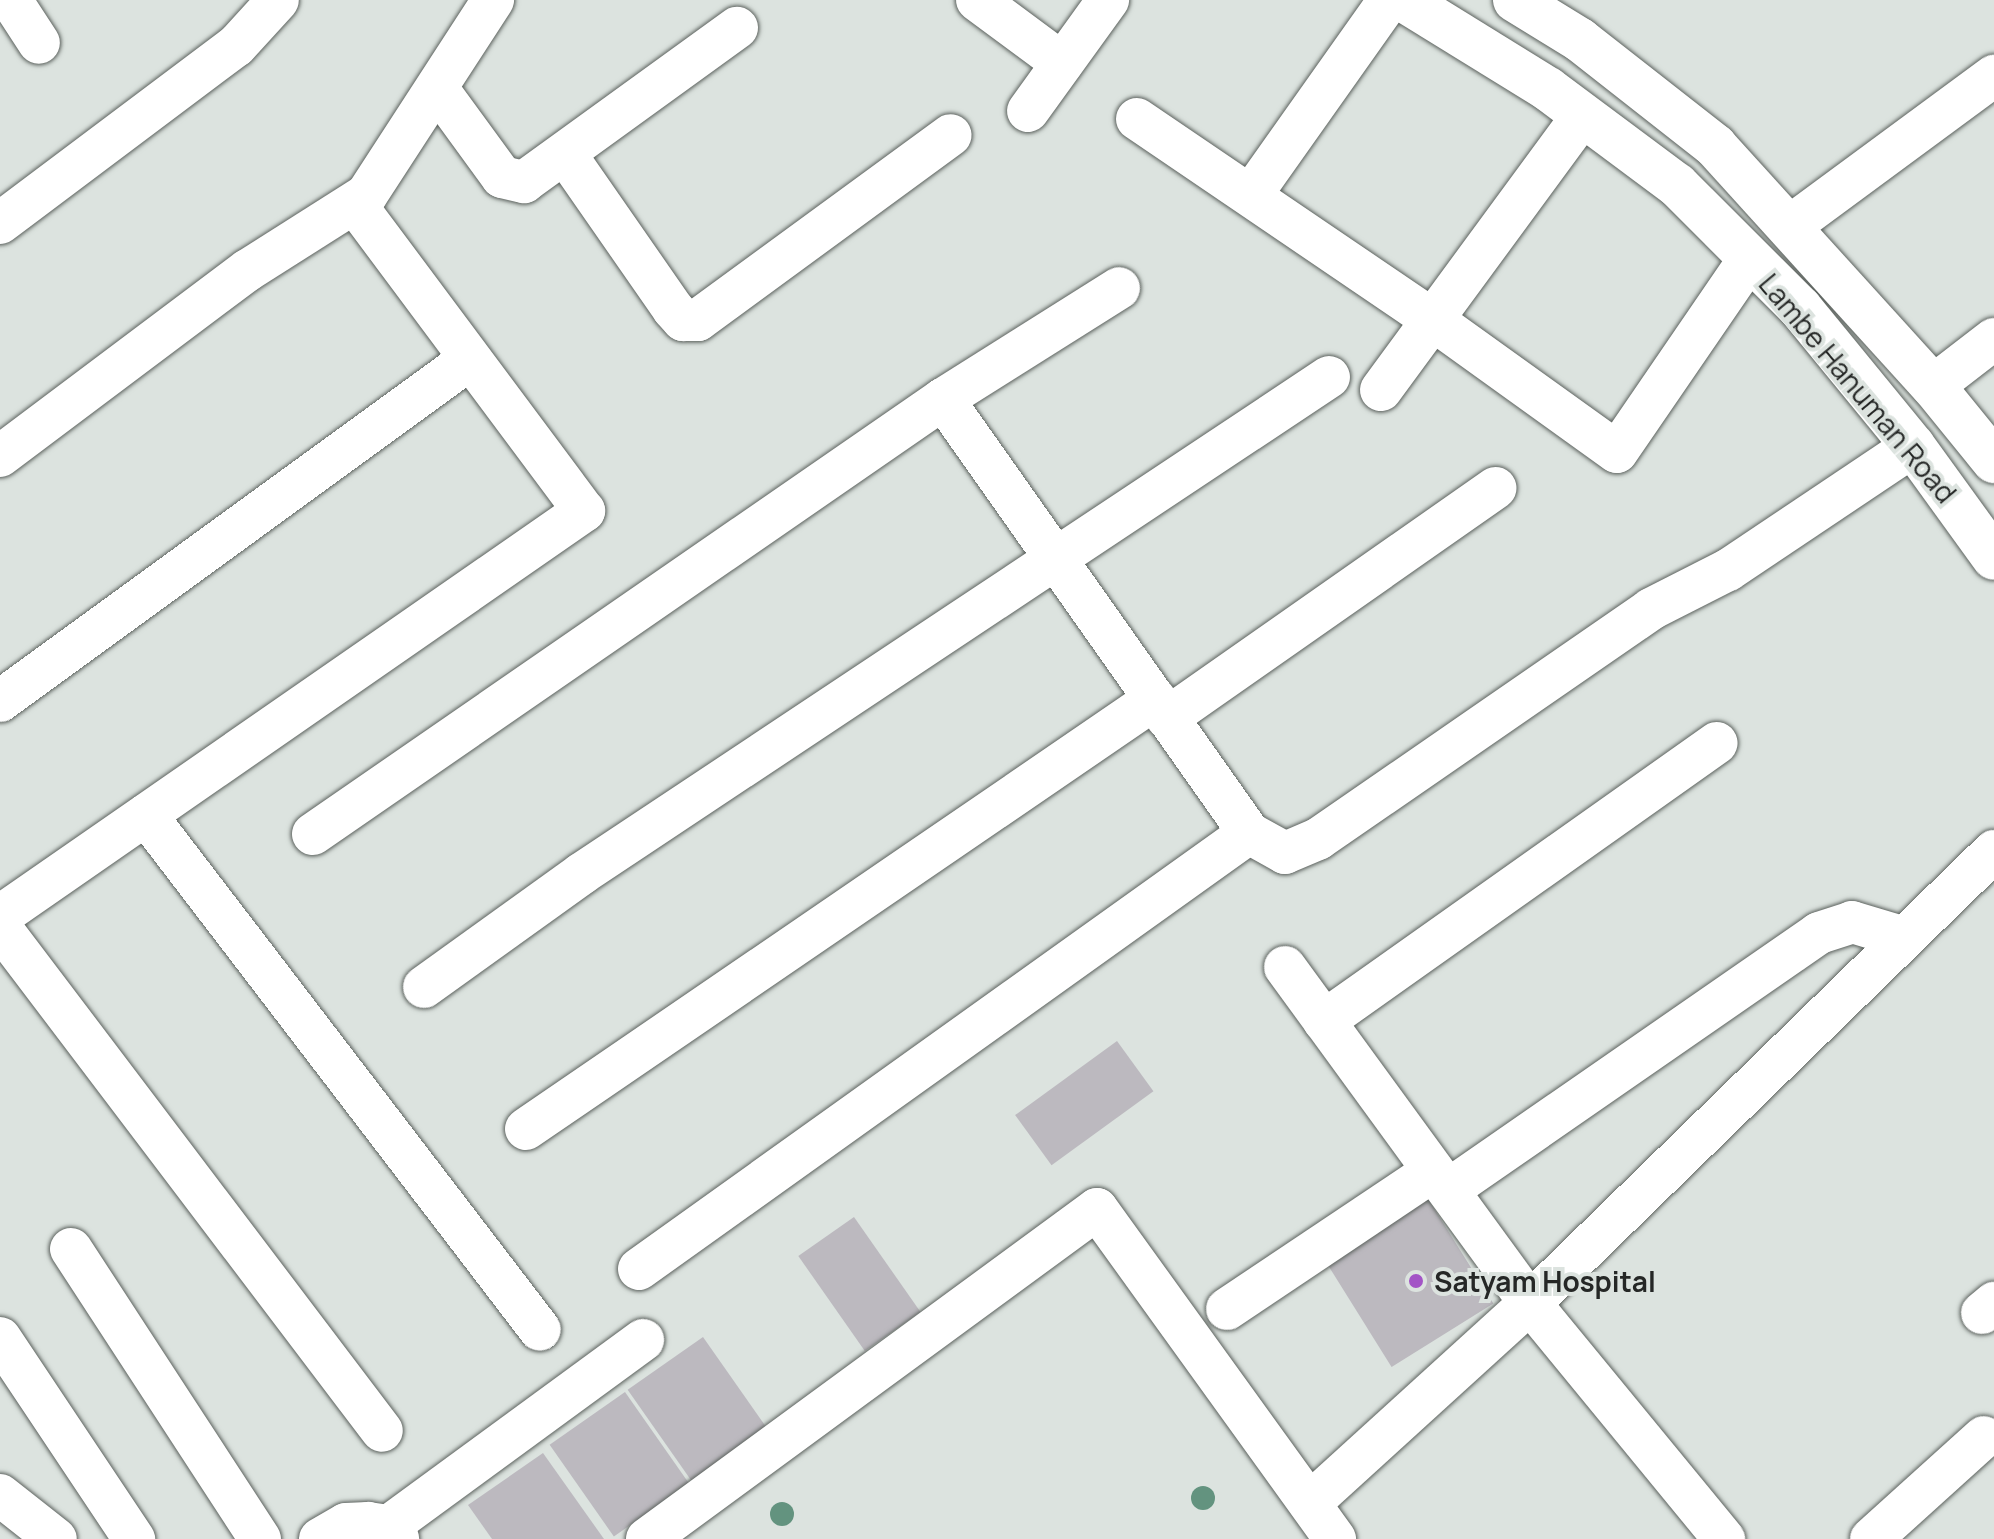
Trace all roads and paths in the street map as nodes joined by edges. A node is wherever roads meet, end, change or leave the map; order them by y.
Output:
1 (11, 0) edge
2 (278, 0) edge
3 (493, 0) edge
4 (977, 0) edge
5 (1108, 0) edge
6 (1389, 0) edge
7 (1404, 0) edge
8 (1515, 0) edge
9 (737, 28) dead end
10 (39, 43) dead end
11 (1062, 63) junction
12 (1994, 76) edge
13 (437, 88) junction
14 (1028, 111) dead end
15 (1583, 115) junction
16 (1137, 119) dead end
17 (951, 135) dead end
18 (566, 155) junction
19 (366, 195) junction
20 (1251, 195) junction
21 (0, 223) edge
22 (1789, 227) junction
23 (1750, 258) junction
24 (1119, 288) dead end
25 (1433, 320) junction
26 (1994, 339) edge
27 (470, 359) junction
28 (1329, 377) dead end
29 (1933, 386) junction
30 (1381, 390) dead end
31 (943, 399) junction
32 (1913, 446) junction
33 (0, 456) edge
34 (1994, 461) edge
35 (1496, 488) dead end
36 (1994, 558) edge
37 (1057, 561) junction
38 (0, 701) edge
39 (1161, 708) junction
40 (1717, 743) dead end
41 (146, 815) junction
42 (1249, 833) junction
43 (313, 834) dead end
44 (1994, 851) edge
45 (0, 916) edge
46 (0, 927) edge
47 (1905, 938) junction
48 (1285, 967) dead end
49 (424, 987) dead end
50 (1324, 1021) junction
51 (526, 1129) dead end
52 (1440, 1181) junction
53 (71, 1249) dead end
54 (639, 1269) dead end
55 (1530, 1303) junction
56 (1227, 1309) dead end
57 (540, 1330) dead end
58 (0, 1338) edge
59 (643, 1340) dead end
60 (382, 1431) dead end
61 (1984, 1437) dead end
62 (0, 1495) edge
63 (1318, 1526) edge
64 (394, 1532) edge
65 (56, 1539) edge
66 (134, 1539) edge
67 (260, 1539) edge
68 (320, 1539) edge
69 (647, 1539) edge
70 (1724, 1539) edge
71 (1871, 1539) edge

1 - 10 street
2 - 21 street
3 - 13 street
4 - 11 street
5 - 11 street
6 - 20 street
7 - 15 main road, Lambe Hanuman Road
8 - 22 main road, Lambe Hanuman Road
9 - 18 street
11 - 14 street
12 - 22 street
13 - 18 street
13 - 19 street
15 - 23 main road, Lambe Hanuman Road
15 - 25 street
16 - 20 street
17 - 18 street
19 - 27 street
19 - 33 street
20 - 25 street
22 - 29 main road, Lambe Hanuman Road
23 - 25 street
23 - 32 main road, Lambe Hanuman Road
24 - 31 street
25 - 30 street
26 - 29 street
27 - 38 street
27 - 41 street
28 - 37 street
29 - 34 main road, Lambe Hanuman Road
31 - 37 street
31 - 43 street
32 - 36 main road, Lambe Hanuman Road
32 - 42 street
35 - 39 street
37 - 39 street
37 - 49 street
39 - 42 street
39 - 51 street
40 - 50 street
41 - 45 street
41 - 57 street
42 - 54 street
44 - 47 street
46 - 60 street
47 - 52 street
47 - 55 street
48 - 50 street
50 - 52 street
52 - 55 street
52 - 56 street
53 - 67 street
55 - 63 street
55 - 70 street
58 - 66 street
59 - 64 street
61 - 71 street
62 - 65 street
63 - 69 street
64 - 68 street

